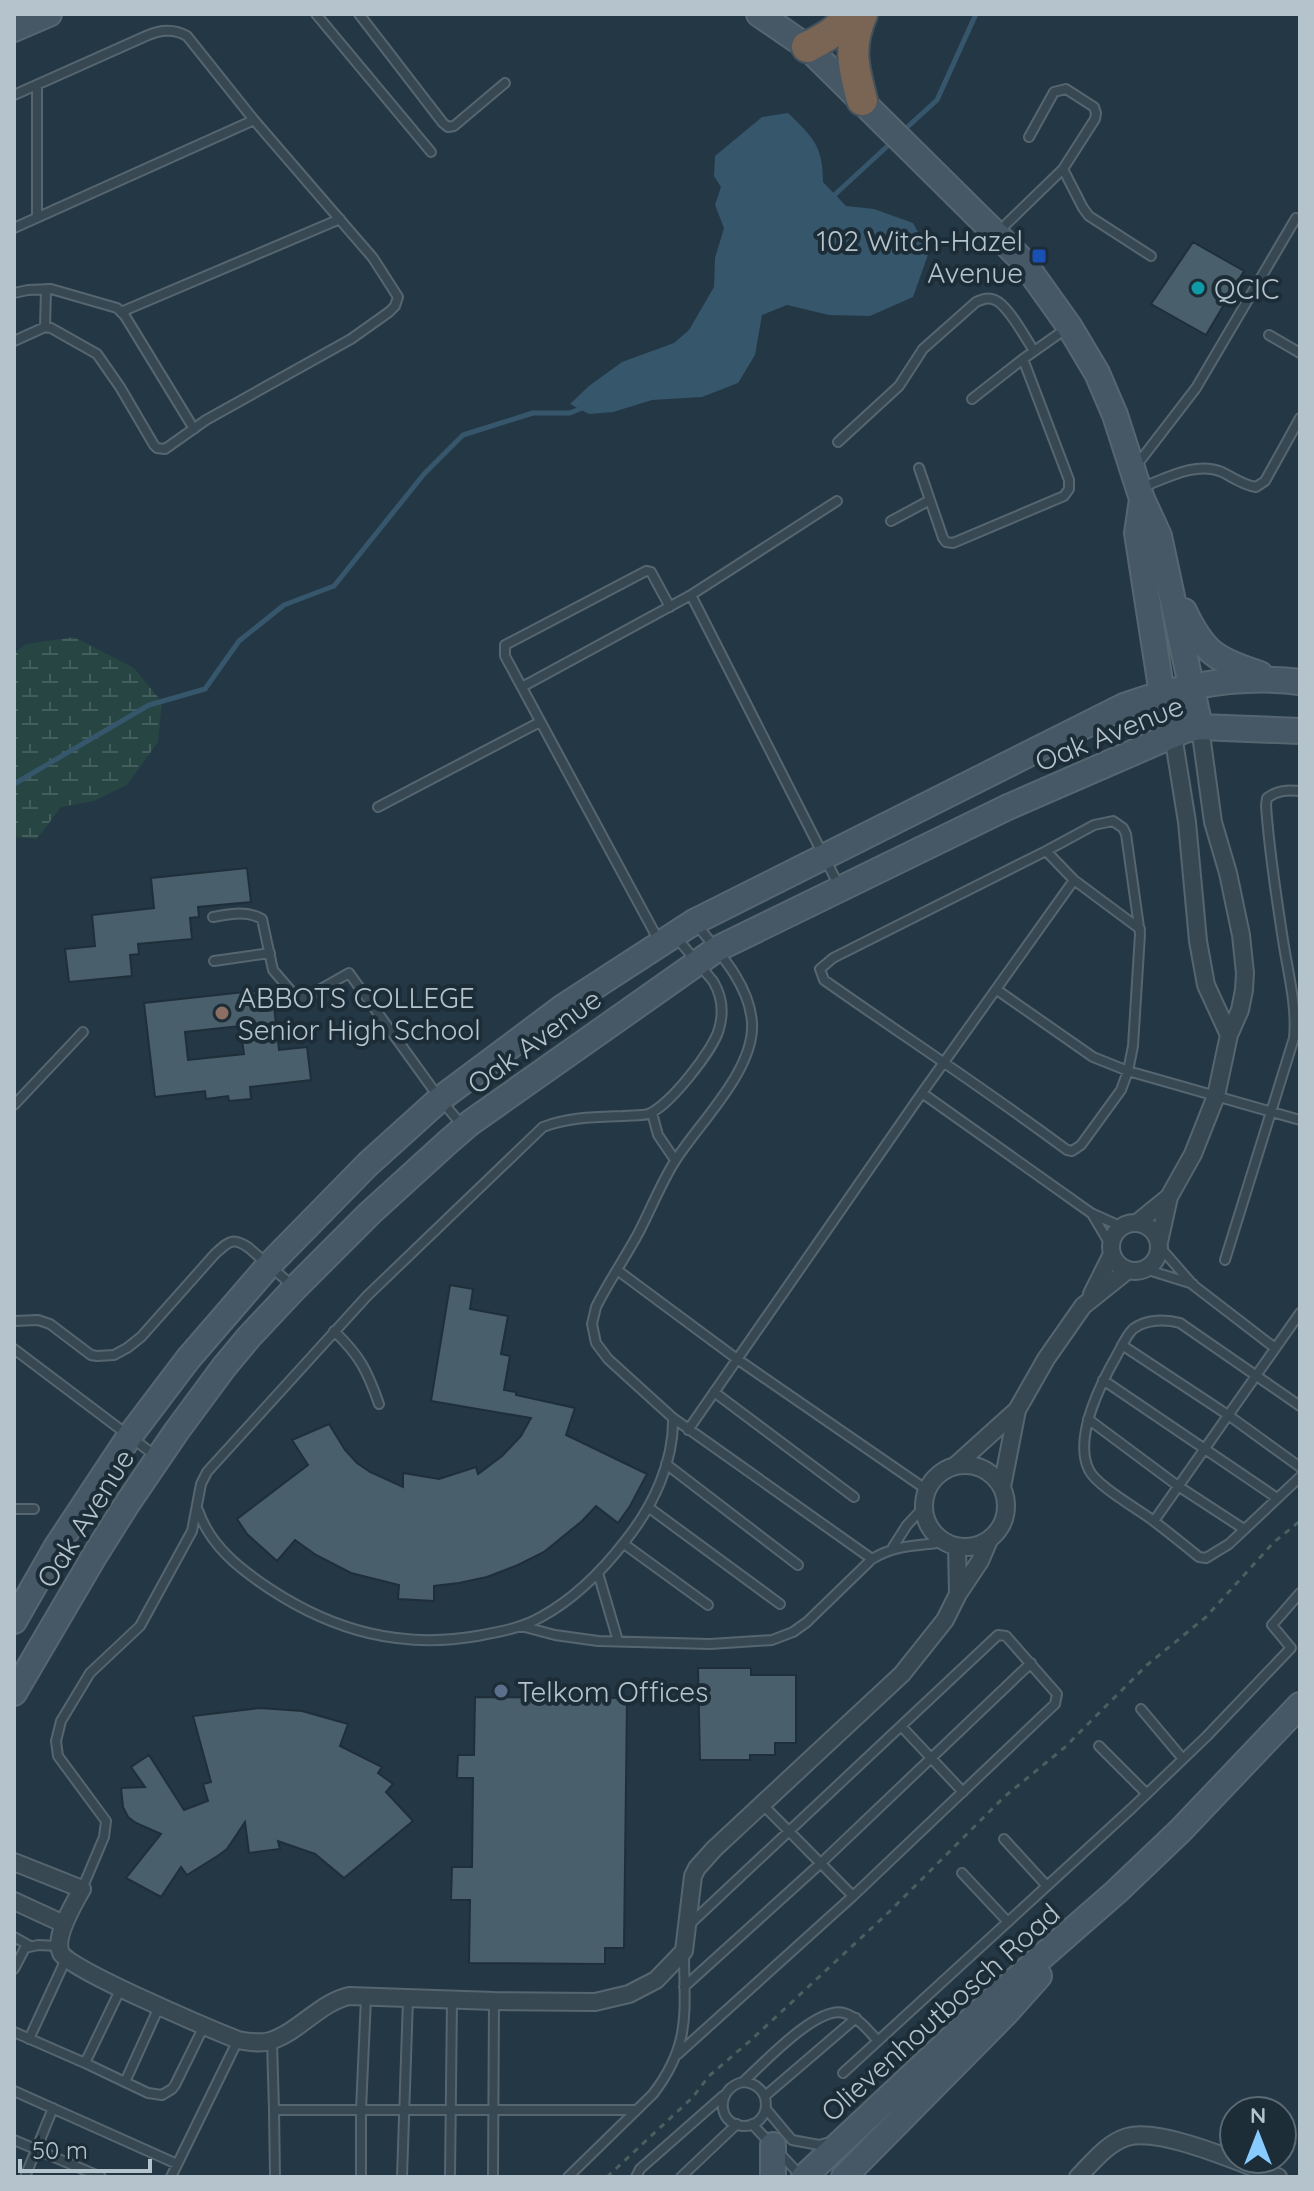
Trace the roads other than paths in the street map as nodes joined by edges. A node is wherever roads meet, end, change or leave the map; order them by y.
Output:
1 (49, 14) edge
2 (359, 14) edge
3 (759, 14) edge
4 (851, 14) edge
5 (862, 14) edge
6 (320, 15) edge
7 (14, 29) edge
8 (807, 47) junction
9 (505, 83) dead end
10 (37, 85) junction
11 (14, 95) edge
12 (863, 101) junction
13 (254, 120) junction
14 (1029, 137) dead end
15 (431, 152) dead end
16 (1063, 169) junction
17 (37, 217) junction
18 (1296, 218) dead end
19 (340, 219) junction
20 (14, 228) edge
21 (996, 234) junction
22 (1151, 256) dead end
23 (46, 289) junction
24 (14, 293) edge
25 (121, 312) junction
26 (1069, 326) junction
27 (45, 327) junction
28 (1269, 335) dead end
29 (14, 341) edge
30 (1034, 351) junction
31 (1300, 353) edge
32 (1023, 359) junction
33 (972, 399) dead end
34 (1300, 418) edge
35 (194, 429) junction
36 (838, 442) dead end
37 (919, 468) dead end
38 (1138, 486) junction
39 (930, 500) junction
40 (837, 501) dead end
41 (891, 521) dead end
42 (1169, 580) junction
43 (691, 595) junction
44 (670, 607) junction
45 (1275, 678) junction
46 (1300, 682) edge
47 (1192, 686) junction
48 (522, 687) junction
49 (1162, 694) junction
50 (540, 722) junction
51 (1200, 727) junction
52 (1300, 731) edge
53 (1173, 735) junction
54 (995, 770) junction
55 (1300, 791) edge
56 (1013, 805) junction
57 (378, 807) dead end
58 (1046, 851) junction
59 (824, 857) junction
60 (1074, 880) junction
61 (840, 889) junction
62 (213, 917) dead end
63 (1140, 929) junction
64 (676, 934) junction
65 (270, 953) junction
66 (707, 955) junction
67 (214, 961) dead end
68 (997, 990) junction
69 (83, 1032) dead end
70 (1229, 1035) junction
71 (943, 1064) junction
72 (1128, 1071) junction
73 (922, 1093) junction
74 (1216, 1096) junction
75 (440, 1099) junction
76 (14, 1105) edge
77 (1271, 1112) junction
78 (652, 1113) junction
79 (1300, 1120) edge
80 (465, 1128) junction
81 (675, 1160) junction
82 (1169, 1197) junction
83 (1091, 1213) junction
84 (1129, 1225) junction
85 (1159, 1244) junction
86 (1112, 1250) junction
87 (1225, 1260) dead end
88 (270, 1264) junction
89 (1136, 1269) junction
90 (617, 1270) junction
91 (1193, 1285) junction
92 (295, 1288) junction
93 (1089, 1299) junction
94 (1300, 1313) edge
95 (14, 1321) edge
96 (334, 1331) junction
97 (1122, 1345) junction
98 (1275, 1348) junction
99 (14, 1349) edge
100 (737, 1359) junction
101 (1255, 1376) junction
102 (1103, 1380) junction
103 (714, 1392) junction
104 (379, 1404) dead end
105 (1300, 1406) edge
106 (1017, 1410) junction
107 (1228, 1415) junction
108 (673, 1418) junction
109 (1088, 1419) junction
110 (688, 1430) junction
111 (129, 1437) junction
112 (1204, 1449) junction
113 (158, 1458) junction
114 (666, 1464) junction
115 (955, 1466) junction
116 (1300, 1467) edge
117 (1300, 1477) edge
118 (1178, 1486) junction
119 (1002, 1487) junction
120 (927, 1490) junction
121 (854, 1497) dead end
122 (1277, 1498) junction
123 (197, 1507) junction
124 (648, 1507) junction
125 (923, 1508) junction
126 (14, 1509) edge
127 (34, 1509) dead end
128 (1154, 1521) junction
129 (1244, 1529) junction
130 (989, 1540) junction
131 (624, 1544) junction
132 (951, 1544) junction
133 (893, 1547) junction
134 (872, 1559) junction
135 (798, 1565) dead end
136 (598, 1573) junction
137 (1300, 1593) edge
138 (958, 1594) junction
139 (780, 1604) dead end
140 (708, 1605) dead end
141 (14, 1621) edge
142 (521, 1626) junction
143 (618, 1641) junction
144 (1031, 1663) junction
145 (14, 1693) edge
146 (1300, 1705) edge
147 (1141, 1709) dead end
148 (901, 1726) junction
149 (1099, 1746) dead end
150 (931, 1758) junction
151 (1183, 1759) junction
152 (963, 1792) junction
153 (1147, 1794) junction
154 (762, 1804) junction
155 (789, 1831) junction
156 (1004, 1839) dead end
157 (14, 1862) edge
158 (821, 1863) junction
159 (962, 1873) dead end
160 (1047, 1886) junction
161 (82, 1889) junction
162 (1116, 1892) junction
163 (853, 1896) junction
164 (14, 1901) edge
165 (1008, 1922) junction
166 (64, 1924) junction
167 (686, 1927) junction
168 (14, 1937) edge
169 (30, 1946) junction
170 (684, 1951) junction
171 (62, 1952) junction
172 (14, 1969) edge
173 (684, 1987) junction
174 (121, 1988) junction
175 (366, 1998) junction
176 (408, 1999) junction
177 (452, 1999) junction
178 (494, 2001) junction
179 (159, 2006) junction
180 (1005, 2014) junction
181 (856, 2018) junction
182 (204, 2026) junction
183 (14, 2032) edge
184 (29, 2039) junction
185 (238, 2040) junction
186 (272, 2040) junction
187 (878, 2041) junction
188 (678, 2054) junction
189 (85, 2063) junction
190 (843, 2073) dead end
191 (125, 2082) junction
192 (743, 2082) junction
193 (14, 2091) edge
194 (725, 2093) junction
195 (765, 2096) junction
196 (879, 2106) junction
197 (53, 2108) junction
198 (766, 2109) junction
199 (274, 2110) junction
200 (361, 2110) junction
201 (403, 2110) junction
202 (451, 2110) junction
203 (495, 2110) junction
204 (636, 2110) junction
205 (737, 2124) junction
206 (752, 2124) junction
207 (14, 2140) edge
208 (773, 2145) junction
209 (36, 2150) junction
210 (177, 2164) junction
211 (25, 2177) edge
212 (101, 2177) edge
213 (171, 2177) edge
214 (275, 2177) edge
215 (361, 2177) edge
216 (402, 2177) edge
217 (450, 2177) edge
218 (493, 2177) edge
219 (568, 2177) edge
220 (636, 2177) edge
221 (681, 2177) edge
222 (773, 2177) edge
223 (803, 2177) edge
224 (824, 2177) edge
225 (844, 2177) edge
226 (1078, 2177) edge
227 (1278, 2177) edge

1 - 7 street
2 - 9 lane
3 - 8 street
4 - 8 highway
5 - 12 highway
6 - 15 lane
8 - 12 street
10 - 11 lane
10 - 13 lane
10 - 17 lane
12 - 21 street
13 - 17 lane
13 - 19 lane
14 - 16 lane
16 - 21 lane
16 - 22 lane
17 - 20 lane
18 - 38 lane
19 - 25 lane
19 - 35 lane
21 - 26 street
23 - 24 lane
23 - 25 lane
23 - 27 lane
25 - 35 lane
26 - 30 lane
26 - 38 street
27 - 29 lane
27 - 35 lane
28 - 31 lane
30 - 32 lane
30 - 36 lane
32 - 33 lane
32 - 39 lane
34 - 38 lane
37 - 39 lane
38 - 42 street
38 - 49 street
39 - 41 lane
40 - 43 lane
42 - 45 street
42 - 47 street
43 - 44 lane
43 - 59 lane
44 - 48 lane
44 - 48 lane
45 - 46 street, Oak Avenue
45 - 47 street, Oak Avenue
47 - 49 street, Oak Avenue
47 - 51 street
48 - 50 lane
49 - 53 street
49 - 54 street, Oak Avenue
50 - 57 lane
50 - 64 lane
51 - 52 street, Oak Avenue
51 - 53 street, Oak Avenue
51 - 70 street
53 - 56 street, Oak Avenue
53 - 70 street
54 - 56 street
54 - 59 street, Oak Avenue
55 - 77 lane
56 - 61 street, Oak Avenue
58 - 60 lane
58 - 63 lane
58 - 71 lane
59 - 61 lane
59 - 64 street, Oak Avenue
60 - 63 lane
60 - 68 lane
61 - 66 street, Oak Avenue
62 - 65 lane
63 - 72 lane
64 - 66 lane
64 - 66 lane
64 - 75 street, Oak Avenue
65 - 67 lane
65 - 75 lane
66 - 78 lane
66 - 80 street, Oak Avenue
66 - 81 lane
68 - 71 lane
68 - 72 lane
69 - 76 lane
70 - 74 street
71 - 72 lane
71 - 73 lane
72 - 74 lane
73 - 83 lane
73 - 100 lane
74 - 77 lane
74 - 82 street
75 - 80 lane
75 - 88 street, Oak Avenue
77 - 79 lane
77 - 87 lane
78 - 81 lane
78 - 96 lane
80 - 92 street, Oak Avenue
81 - 90 lane
82 - 84 street
82 - 85 street
83 - 84 lane
83 - 86 lane
84 - 85 street
84 - 86 street
85 - 89 street
85 - 91 lane
86 - 89 street
86 - 93 street
88 - 92 lane
88 - 95 lane
88 - 111 street, Oak Avenue
89 - 91 lane
89 - 93 street
90 - 100 lane
90 - 108 lane
91 - 98 lane
92 - 113 street, Oak Avenue
93 - 106 street
94 - 98 lane
96 - 104 lane
96 - 123 lane
97 - 101 lane
97 - 102 lane
97 - 107 lane
98 - 101 lane
99 - 111 lane
100 - 103 lane
100 - 120 lane
101 - 105 lane
101 - 107 lane
102 - 109 lane
102 - 112 lane
103 - 110 lane
103 - 121 lane
106 - 115 street
106 - 119 street
107 - 112 lane
107 - 116 lane
108 - 110 lane
108 - 114 lane
109 - 118 lane
109 - 128 lane
110 - 134 lane
111 - 113 lane
111 - 141 street, Oak Avenue
112 - 118 lane
112 - 122 lane
113 - 145 street, Oak Avenue
114 - 124 lane
114 - 135 lane
115 - 119 street
115 - 120 street
117 - 122 lane
118 - 128 lane
118 - 129 lane
119 - 130 street
120 - 125 street
122 - 129 lane
123 - 142 lane
123 - 161 lane
124 - 131 lane
124 - 139 lane
125 - 132 street
125 - 133 lane
126 - 127 lane
128 - 129 lane
130 - 132 street
130 - 138 street
131 - 136 lane
131 - 140 lane
132 - 133 lane
132 - 138 street
133 - 134 lane
134 - 143 lane
136 - 142 lane
136 - 143 lane
137 - 151 lane
138 - 154 street
142 - 143 lane
144 - 148 lane
144 - 150 lane
144 - 152 lane
146 - 162 street, Olievenhoutbosch Road
147 - 151 lane
148 - 150 lane
148 - 155 lane
149 - 153 lane
150 - 152 lane
150 - 158 lane
151 - 153 lane
152 - 163 lane
153 - 160 lane
154 - 155 lane
154 - 167 street
155 - 158 lane
155 - 167 lane
156 - 160 lane
157 - 161 street
158 - 163 lane
158 - 173 lane
159 - 165 lane
160 - 165 lane
161 - 166 street
162 - 180 street, Olievenhoutbosch Road
162 - 196 street, Olievenhoutbosch Road
163 - 188 lane
164 - 166 street
165 - 187 lane
166 - 171 street
167 - 170 street
168 - 169 lane
169 - 171 lane
169 - 172 lane
170 - 173 lane
170 - 178 street
171 - 174 street
171 - 184 lane
173 - 188 lane
174 - 179 street
174 - 189 lane
175 - 176 street
175 - 186 street
175 - 200 lane
176 - 177 street
176 - 201 lane
177 - 178 street
177 - 202 lane
178 - 203 lane
179 - 182 street
179 - 191 lane
180 - 224 street
180 - 225 street, Olievenhoutbosch Road
181 - 187 lane
181 - 192 lane
181 - 195 lane
182 - 185 street
182 - 191 lane
183 - 184 lane
184 - 189 lane
185 - 186 street
185 - 210 lane
186 - 199 lane
187 - 190 lane
188 - 204 lane
189 - 191 lane
192 - 194 lane
192 - 195 lane
193 - 197 lane
194 - 205 lane
194 - 220 lane
195 - 198 lane
196 - 198 lane
196 - 223 street, Olievenhoutbosch Road
197 - 209 lane
197 - 210 lane
198 - 206 lane
199 - 200 lane
199 - 214 lane
200 - 201 lane
200 - 215 lane
201 - 202 lane
201 - 216 lane
202 - 203 lane
202 - 217 lane
203 - 204 lane
203 - 218 lane
204 - 219 lane
205 - 206 lane
205 - 221 lane
206 - 208 lane
207 - 209 lane
208 - 222 street
208 - 223 lane
209 - 211 lane
209 - 212 lane
210 - 213 lane
226 - 227 street

